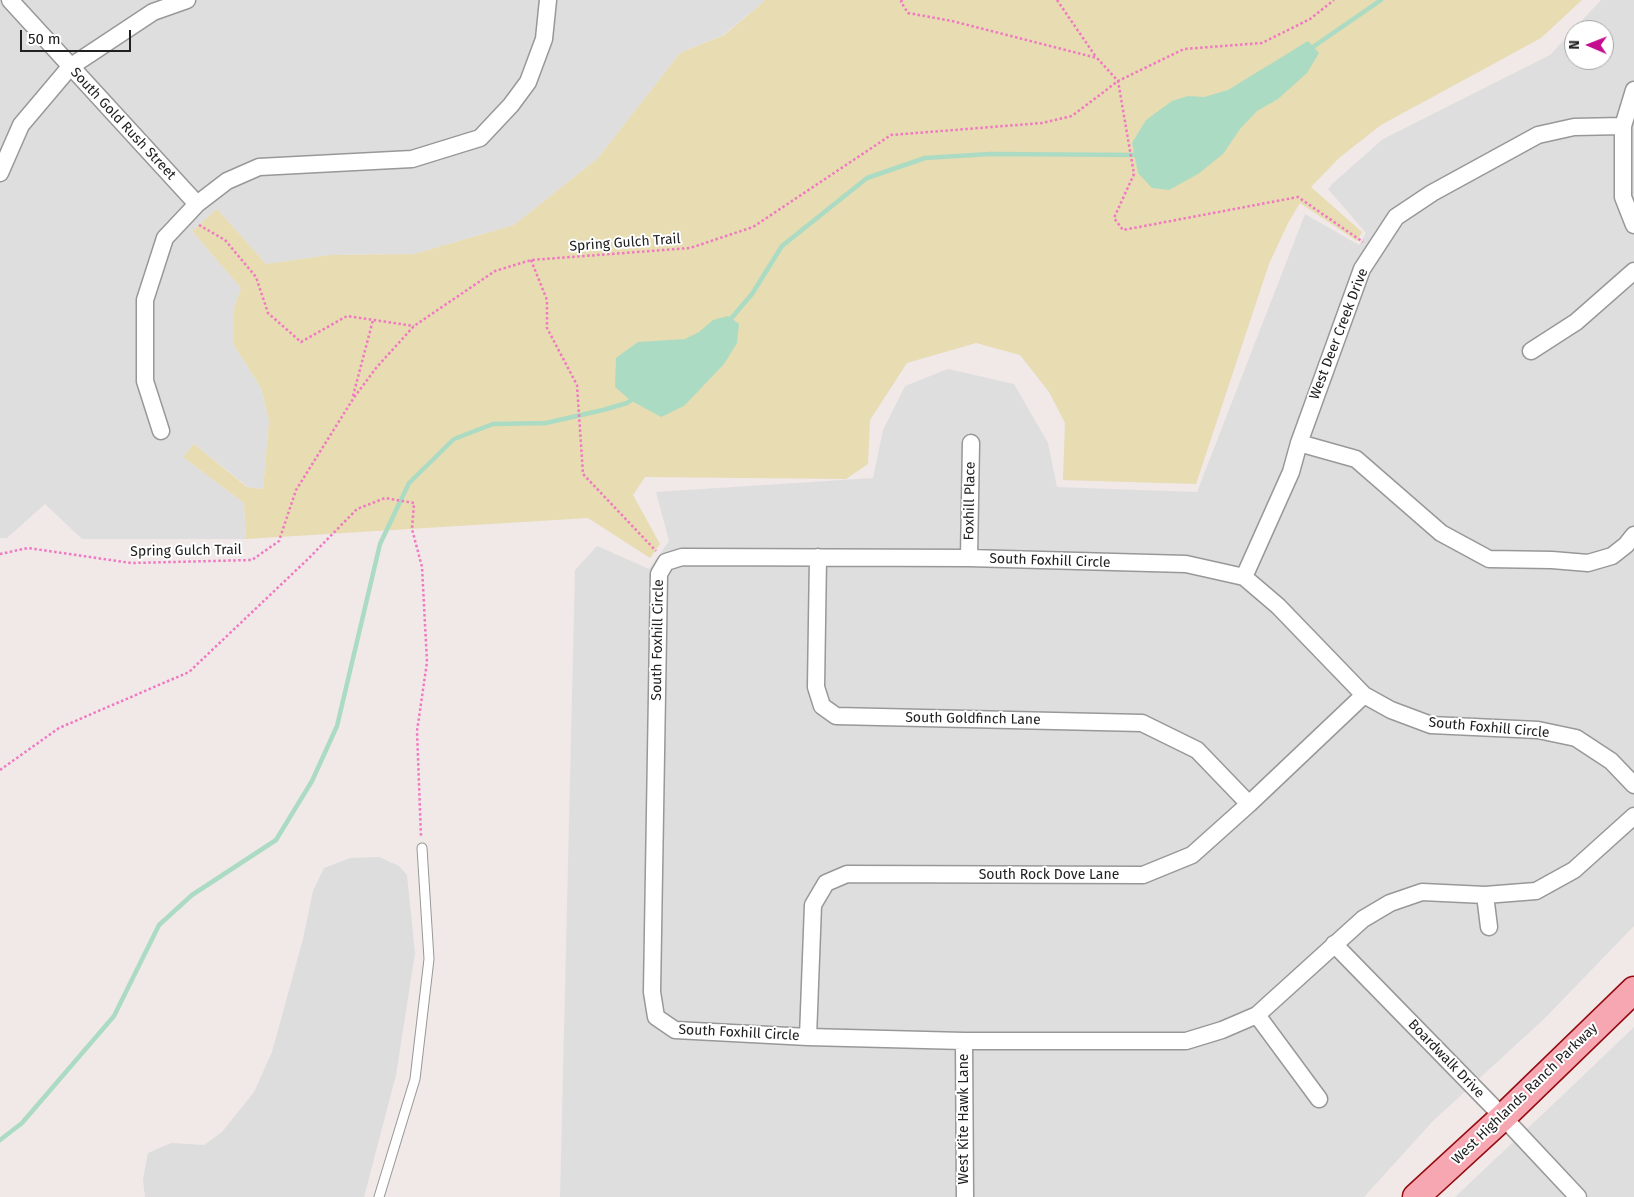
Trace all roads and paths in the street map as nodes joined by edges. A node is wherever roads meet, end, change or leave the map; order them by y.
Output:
1 (10, 0) edge
2 (187, 0) edge
3 (548, 0) edge
4 (902, 0) edge
5 (1057, 0) edge
6 (1334, 0) edge
7 (1097, 58) junction
8 (70, 67) junction
9 (1118, 82) junction
10 (1634, 90) edge
11 (1623, 126) junction
12 (0, 173) edge
13 (197, 204) junction
14 (185, 217) junction
15 (1634, 225) edge
16 (1374, 250) junction
17 (531, 260) junction
18 (1634, 271) edge
19 (373, 320) junction
20 (414, 326) junction
21 (1531, 351) dead end
22 (352, 399) junction
23 (161, 431) dead end
24 (971, 443) dead end
25 (1298, 443) junction
26 (1634, 535) edge
27 (0, 554) edge
28 (818, 557) junction
29 (969, 558) junction
30 (666, 562) junction
31 (1244, 577) junction
32 (1364, 695) junction
33 (0, 770) edge
34 (1634, 785) edge
35 (1249, 804) junction
36 (1634, 816) edge
37 (422, 848) joint
38 (1485, 895) junction
39 (1489, 927) dead end
40 (1334, 944) junction
41 (1634, 990) edge
42 (1257, 1015) junction
43 (808, 1037) junction
44 (964, 1041) junction
45 (1319, 1099) dead end
46 (1503, 1117) junction
47 (379, 1197) edge
48 (964, 1197) edge
49 (1416, 1197) edge
50 (1578, 1197) edge

1 - 8 street, South Gold Rush Street
2 - 8 street
3 - 13 street
4 - 7 path
5 - 7 path
6 - 9 path, Spring Gulch Trail
7 - 9 path
8 - 12 street
8 - 13 street, South Gold Rush Street
9 - 16 path
9 - 17 path, Spring Gulch Trail
10 - 11 street
11 - 15 street
11 - 16 street, West Deer Creek Drive
13 - 14 street
14 - 19 path
14 - 23 street
16 - 25 street, West Deer Creek Drive
17 - 20 path, Spring Gulch Trail
17 - 30 path
18 - 21 street
19 - 20 path
19 - 22 path
20 - 22 path, Spring Gulch Trail
22 - 27 path, Spring Gulch Trail
24 - 29 street, Foxhill Place
25 - 26 street
25 - 31 street, West Deer Creek Drive
28 - 29 street, South Foxhill Circle
28 - 30 street, South Foxhill Circle
28 - 35 street, South Goldfinch Lane
29 - 31 street, South Foxhill Circle
30 - 43 street, South Foxhill Circle
31 - 32 street, South Foxhill Circle
32 - 34 street, South Foxhill Circle
32 - 35 street, South Rock Dove Lane
33 - 37 path
35 - 43 street, South Rock Dove Lane
36 - 38 street, South Foxhill Circle
37 - 47 lane
38 - 39 street
38 - 40 street, South Foxhill Circle
40 - 42 street, South Foxhill Circle
40 - 46 street, Boardwalk Drive
41 - 46 main road, West Highlands Ranch Parkway
42 - 44 street, South Foxhill Circle
42 - 45 street
43 - 44 street, South Foxhill Circle
44 - 48 street, West Kite Hawk Lane
46 - 49 main road, West Highlands Ranch Parkway
46 - 50 street, Boardwalk Drive

